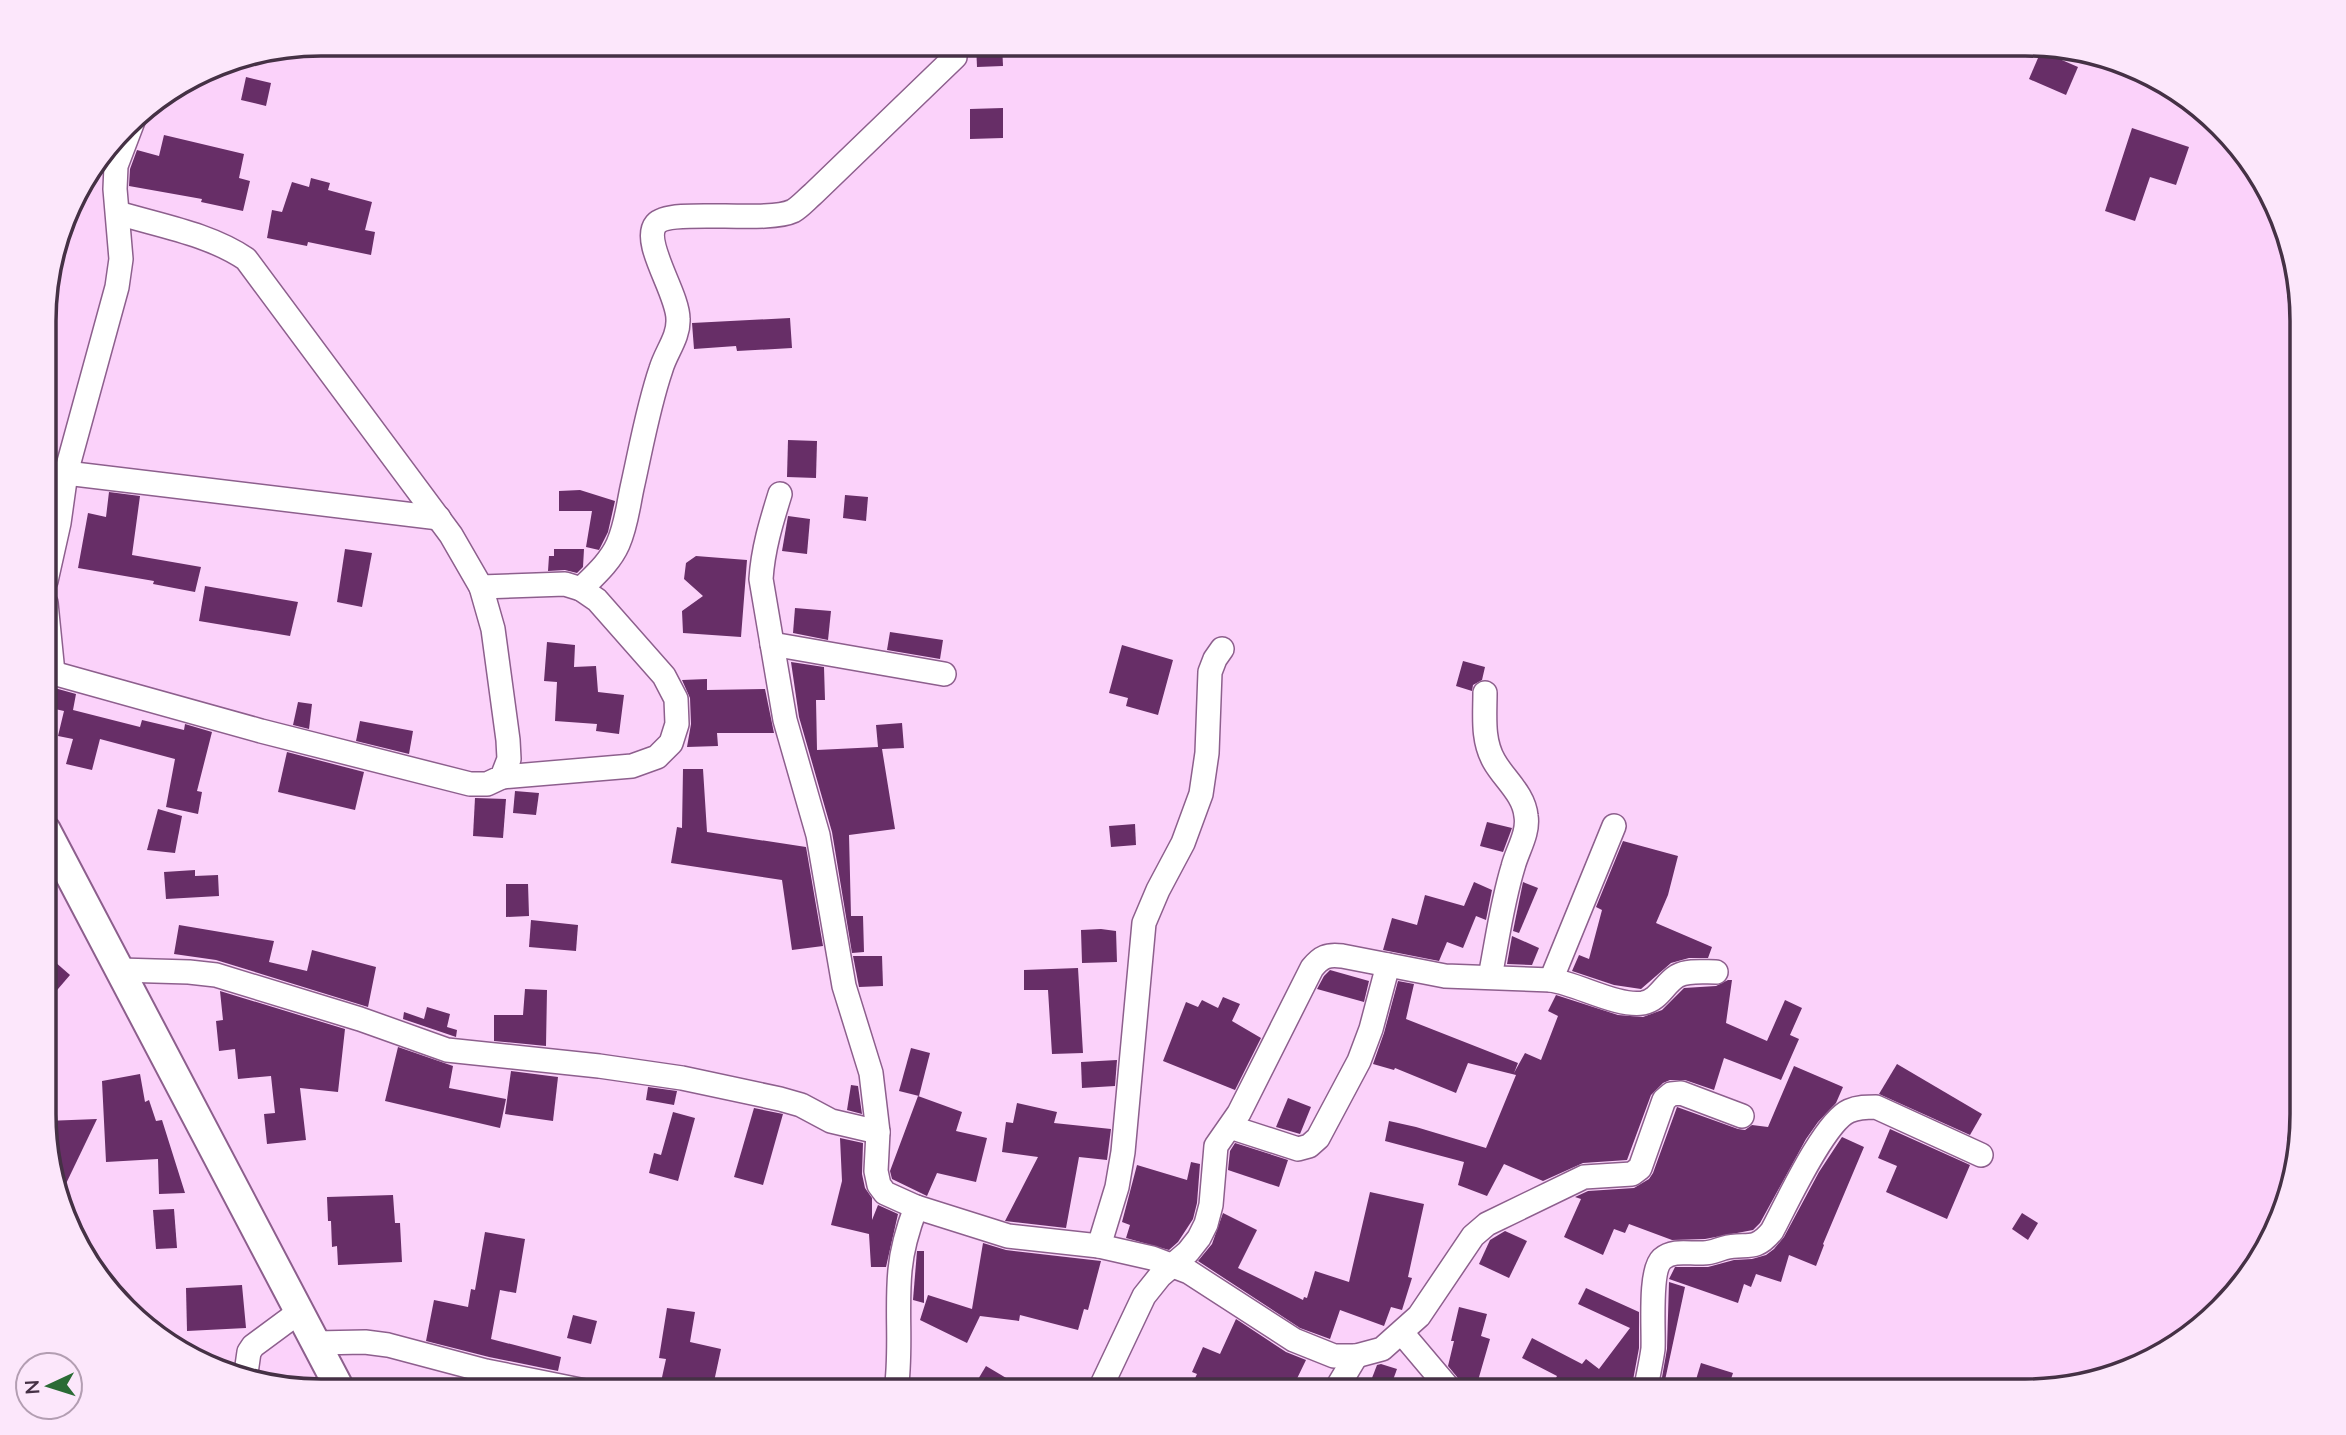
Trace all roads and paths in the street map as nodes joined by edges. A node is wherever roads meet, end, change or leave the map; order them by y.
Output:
1 (955, 57) dead end
2 (125, 143) edge
3 (118, 213) junction
4 (66, 473) junction
5 (780, 494) dead end
6 (439, 518) junction
7 (56, 536) edge
8 (481, 587) junction
9 (581, 589) junction
10 (772, 644) junction
11 (1223, 649) dead end
12 (944, 674) dead end
13 (56, 675) edge
14 (1485, 693) dead end
15 (502, 777) junction
16 (1614, 826) dead end
17 (56, 849) edge
18 (1388, 965) junction
19 (120, 970) junction
20 (1716, 972) dead end
21 (1490, 977) junction
22 (1551, 980) junction
23 (1742, 1116) dead end
24 (1230, 1127) junction
25 (878, 1132) junction
26 (1981, 1155) dead end
27 (916, 1207) junction
28 (1099, 1246) junction
29 (1173, 1266) junction
30 (299, 1312) junction
31 (1402, 1333) junction
32 (315, 1343) junction
33 (1356, 1356) junction
34 (246, 1368) edge
35 (334, 1379) edge
36 (526, 1379) edge
37 (897, 1379) edge
38 (1105, 1379) edge
39 (1342, 1379) edge
40 (1441, 1379) edge
41 (1647, 1379) edge

1 - 9 street
2 - 3 street
3 - 4 street
3 - 6 street
4 - 6 street
4 - 7 street
5 - 10 street
6 - 8 street
8 - 9 street
8 - 15 street
9 - 15 street
10 - 12 street
10 - 25 street
11 - 28 street
13 - 15 street
14 - 21 street
16 - 22 street
17 - 19 street
18 - 21 street
18 - 24 street
18 - 24 street
19 - 25 street
19 - 30 street
20 - 22 street
21 - 22 street
23 - 31 street
24 - 29 street
25 - 27 street
26 - 41 street
27 - 28 street
27 - 37 street
28 - 29 street
29 - 33 street
29 - 38 street
30 - 32 street
30 - 34 street
31 - 33 street
31 - 40 street
32 - 35 street
32 - 36 street
33 - 39 street

